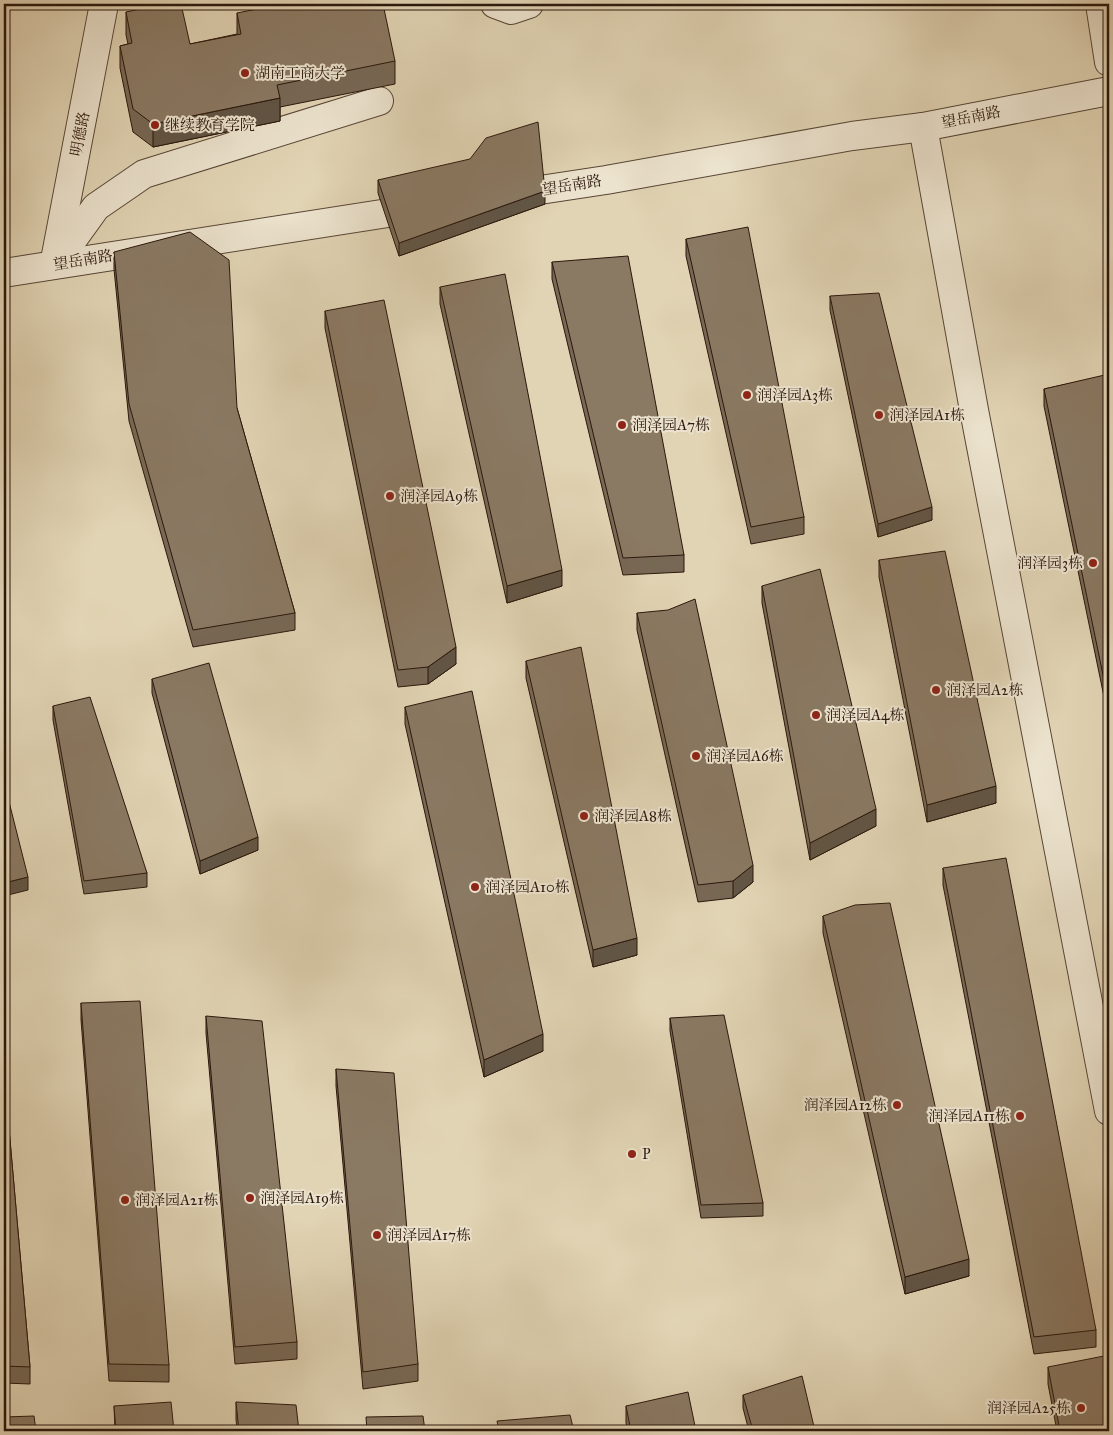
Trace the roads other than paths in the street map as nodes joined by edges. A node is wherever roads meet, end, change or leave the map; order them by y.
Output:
1 (104, 4) edge
2 (495, 4) edge
3 (529, 4) edge
4 (1100, 4) edge
5 (1109, 62) edge
6 (1109, 91) edge
7 (379, 101) edge
8 (922, 127) junction
9 (478, 200) edge
10 (449, 204) edge
11 (55, 264) junction
12 (4, 273) edge
13 (1109, 1110) edge

1 - 11 street, 明德路
2 - 3 street
4 - 5 street
6 - 8 street, 望岳南路
7 - 11 street
8 - 9 street, 望岳南路
8 - 13 street
10 - 11 street, 望岳南路
11 - 12 street, 望岳南路

